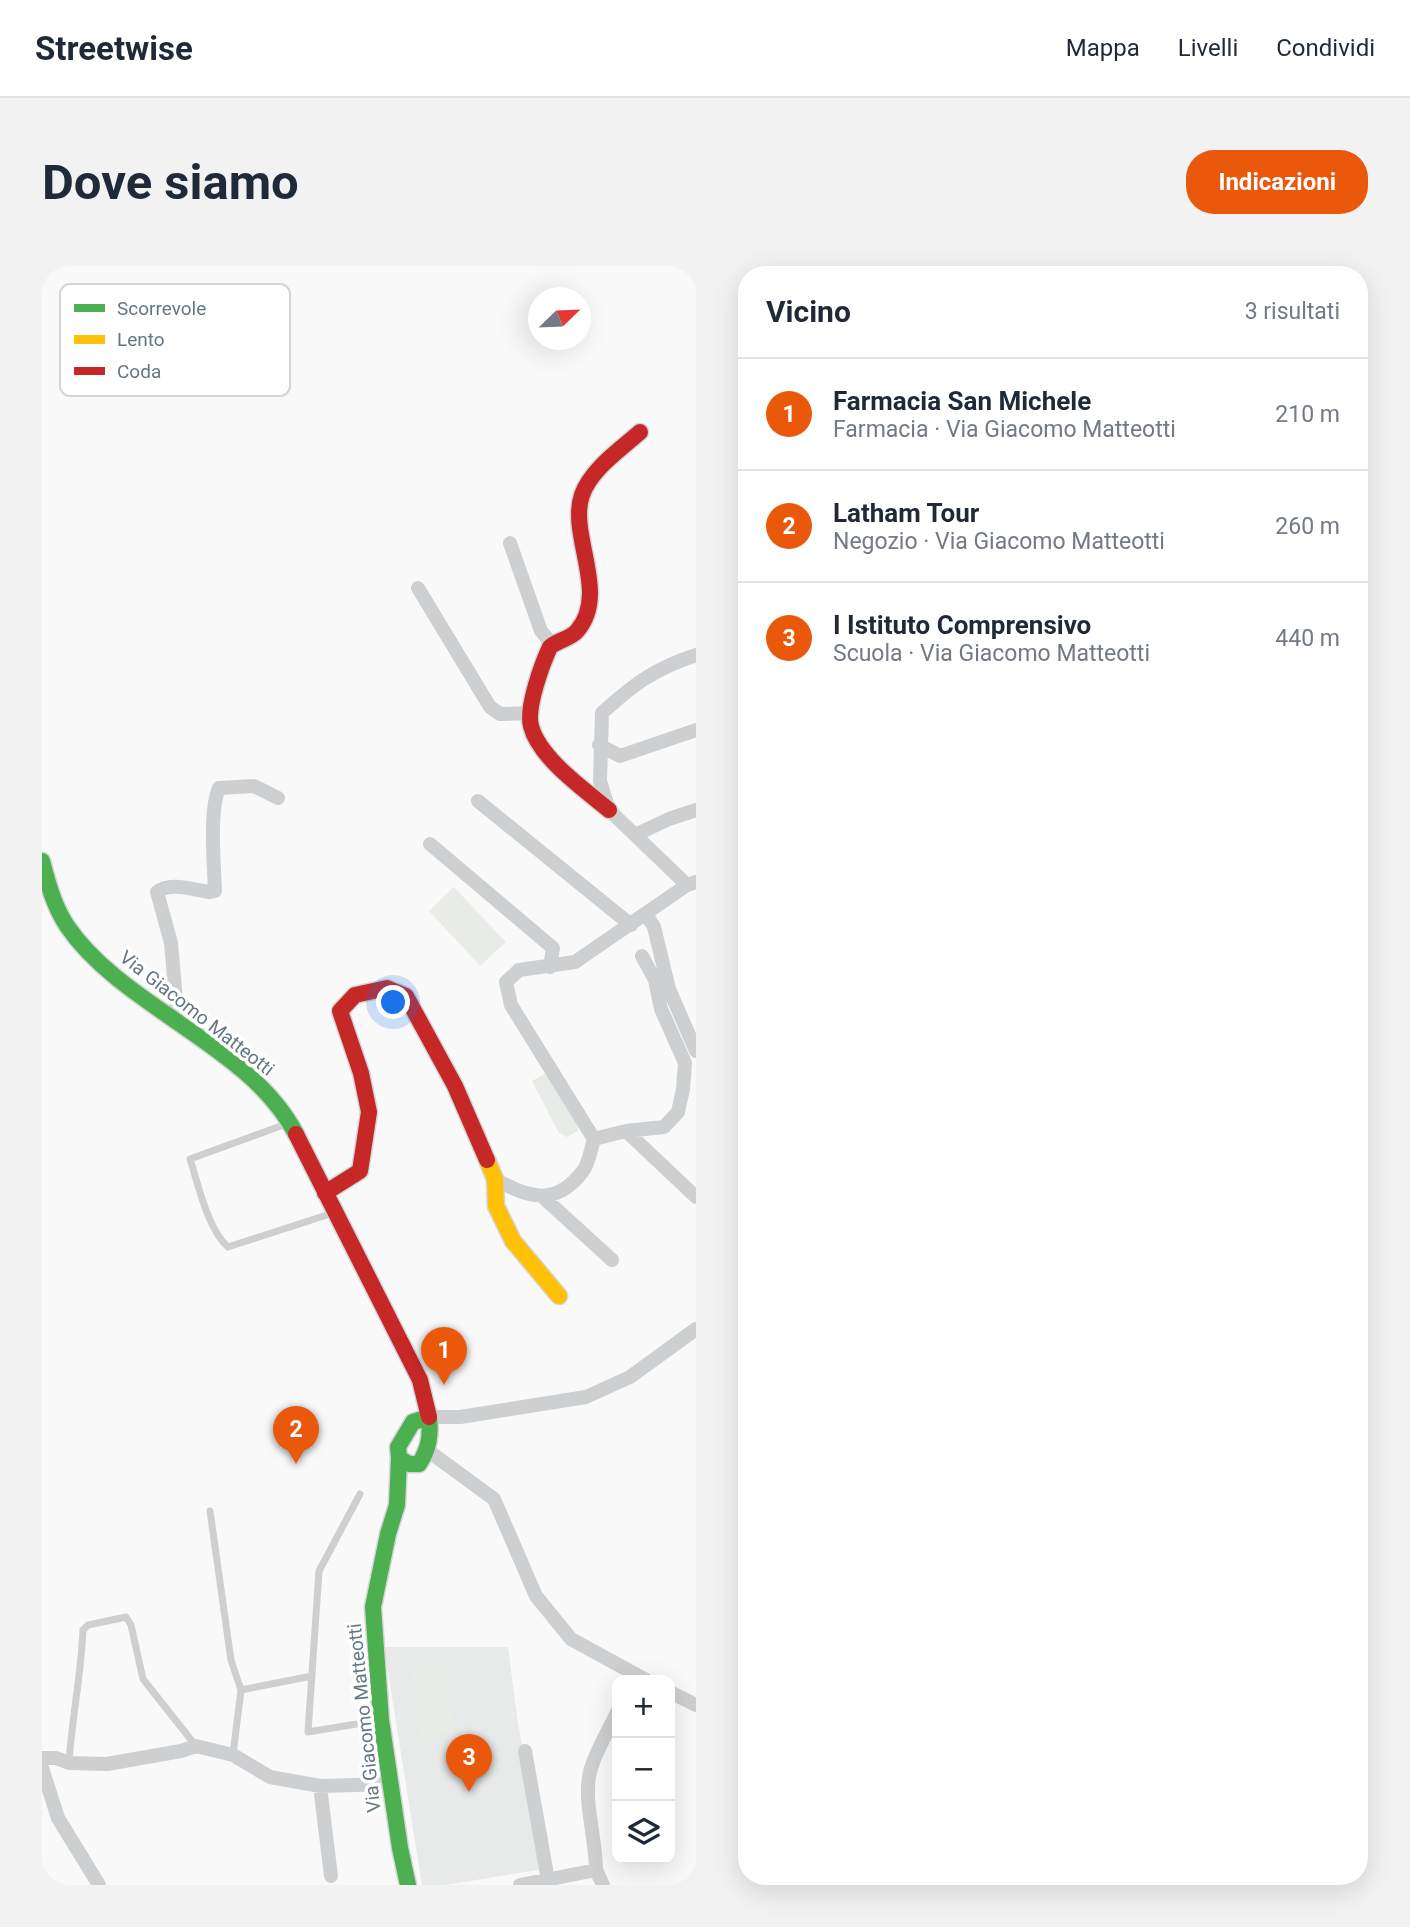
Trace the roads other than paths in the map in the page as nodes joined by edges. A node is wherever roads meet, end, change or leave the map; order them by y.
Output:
1 (640, 432) dead end
2 (510, 543) dead end
3 (418, 588) dead end
4 (552, 645) junction
5 (696, 655) edge
6 (532, 713) junction
7 (696, 730) edge
8 (599, 745) junction
9 (278, 798) dead end
10 (478, 801) dead end
11 (609, 810) junction
12 (696, 810) edge
13 (635, 835) junction
14 (430, 844) dead end
15 (42, 861) edge
16 (692, 883) edge
17 (646, 914) junction
18 (631, 925) junction
19 (642, 956) dead end
20 (550, 967) junction
21 (178, 1023) junction
22 (693, 1037) edge
23 (290, 1122) junction
24 (626, 1132) junction
25 (594, 1139) junction
26 (495, 1179) junction
27 (326, 1193) junction
28 (696, 1197) edge
29 (544, 1198) junction
30 (335, 1212) junction
31 (612, 1260) dead end
32 (559, 1296) dead end
33 (696, 1329) edge
34 (424, 1424) junction
35 (423, 1457) junction
36 (399, 1458) junction
37 (360, 1494) dead end
38 (397, 1505) junction
39 (210, 1511) dead end
40 (632, 1675) edge
41 (312, 1676) junction
42 (241, 1690) junction
43 (675, 1694) edge
44 (696, 1705) edge
45 (382, 1720) junction
46 (612, 1723) edge
47 (196, 1746) junction
48 (525, 1751) dead end
49 (233, 1755) junction
50 (42, 1758) edge
51 (69, 1763) junction
52 (42, 1768) edge
53 (390, 1784) junction
54 (320, 1786) junction
55 (596, 1870) junction
56 (331, 1875) dead end
57 (548, 1880) junction
58 (99, 1885) edge
59 (408, 1885) edge
60 (520, 1885) edge
61 (603, 1885) edge

1 - 4 street
2 - 4 street
3 - 6 street
4 - 6 street
5 - 8 street
6 - 11 street
7 - 8 street
8 - 11 street
9 - 21 street
10 - 18 street
11 - 13 street
12 - 13 street
13 - 16 street
14 - 20 street
15 - 21 street, Via Giacomo Matteotti
16 - 17 street
17 - 18 street
17 - 22 street
18 - 20 street
19 - 24 street
20 - 25 street
21 - 23 street, Via Giacomo Matteotti
23 - 27 street, Via Giacomo Matteotti
23 - 30 lane
24 - 25 street
24 - 28 street
25 - 29 street
26 - 27 street
26 - 29 street
26 - 32 street
27 - 30 street, Via Giacomo Matteotti
29 - 31 street
30 - 34 street, Via Giacomo Matteotti
33 - 34 street
34 - 35 street, Via Giacomo Matteotti
34 - 36 street, Via Giacomo Matteotti
35 - 36 street
35 - 38 street, Via Giacomo Matteotti
35 - 40 street
36 - 38 street, Via Giacomo Matteotti
37 - 41 lane
38 - 45 street, Via Giacomo Matteotti
39 - 42 lane
41 - 42 lane
41 - 45 lane
42 - 49 lane
43 - 44 street
45 - 53 street, Via Giacomo Matteotti
46 - 55 street
47 - 49 street
47 - 51 street
47 - 51 lane
48 - 57 street
49 - 54 street
50 - 51 street
52 - 58 street
53 - 54 street
53 - 59 street, Via Giacomo Matteotti
54 - 56 street
55 - 57 street
55 - 61 street
57 - 60 street

